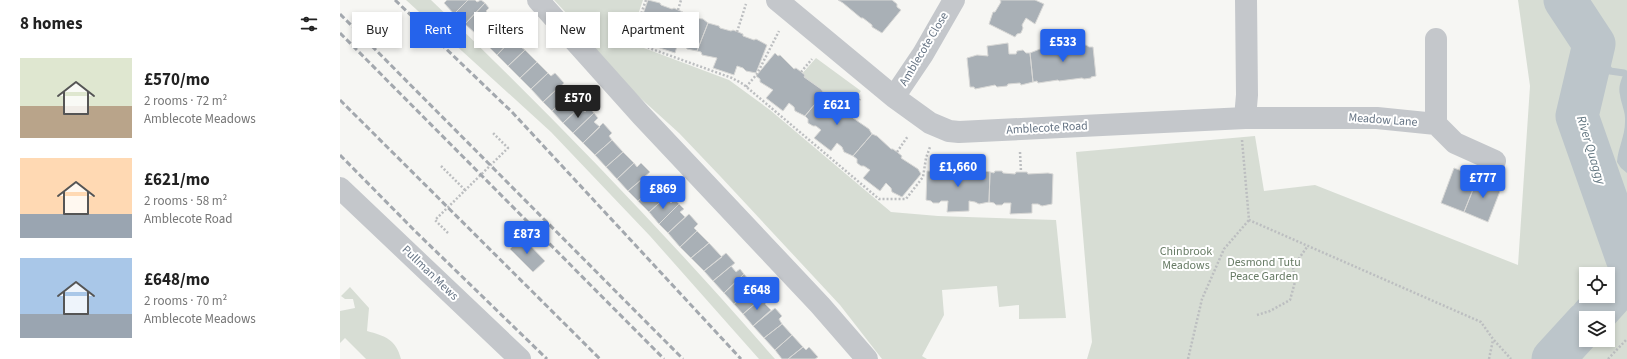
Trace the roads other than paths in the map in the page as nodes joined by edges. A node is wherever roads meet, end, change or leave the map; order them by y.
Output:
1 (538, 0) edge
2 (777, 0) edge
3 (954, 0) edge
4 (1246, 0) edge
5 (1436, 39) dead end
6 (894, 97) junction
7 (1245, 118) junction
8 (1436, 124) junction
9 (1495, 161) dead end
10 (340, 188) edge
11 (520, 359) edge
12 (867, 359) edge

1 - 12 street
2 - 6 street, Amblecote Road
3 - 6 street, Amblecote Close
4 - 7 street
5 - 8 street
6 - 7 street, Amblecote Road
7 - 8 street, Meadow Lane
8 - 9 street
10 - 11 street, Pullman Mews

